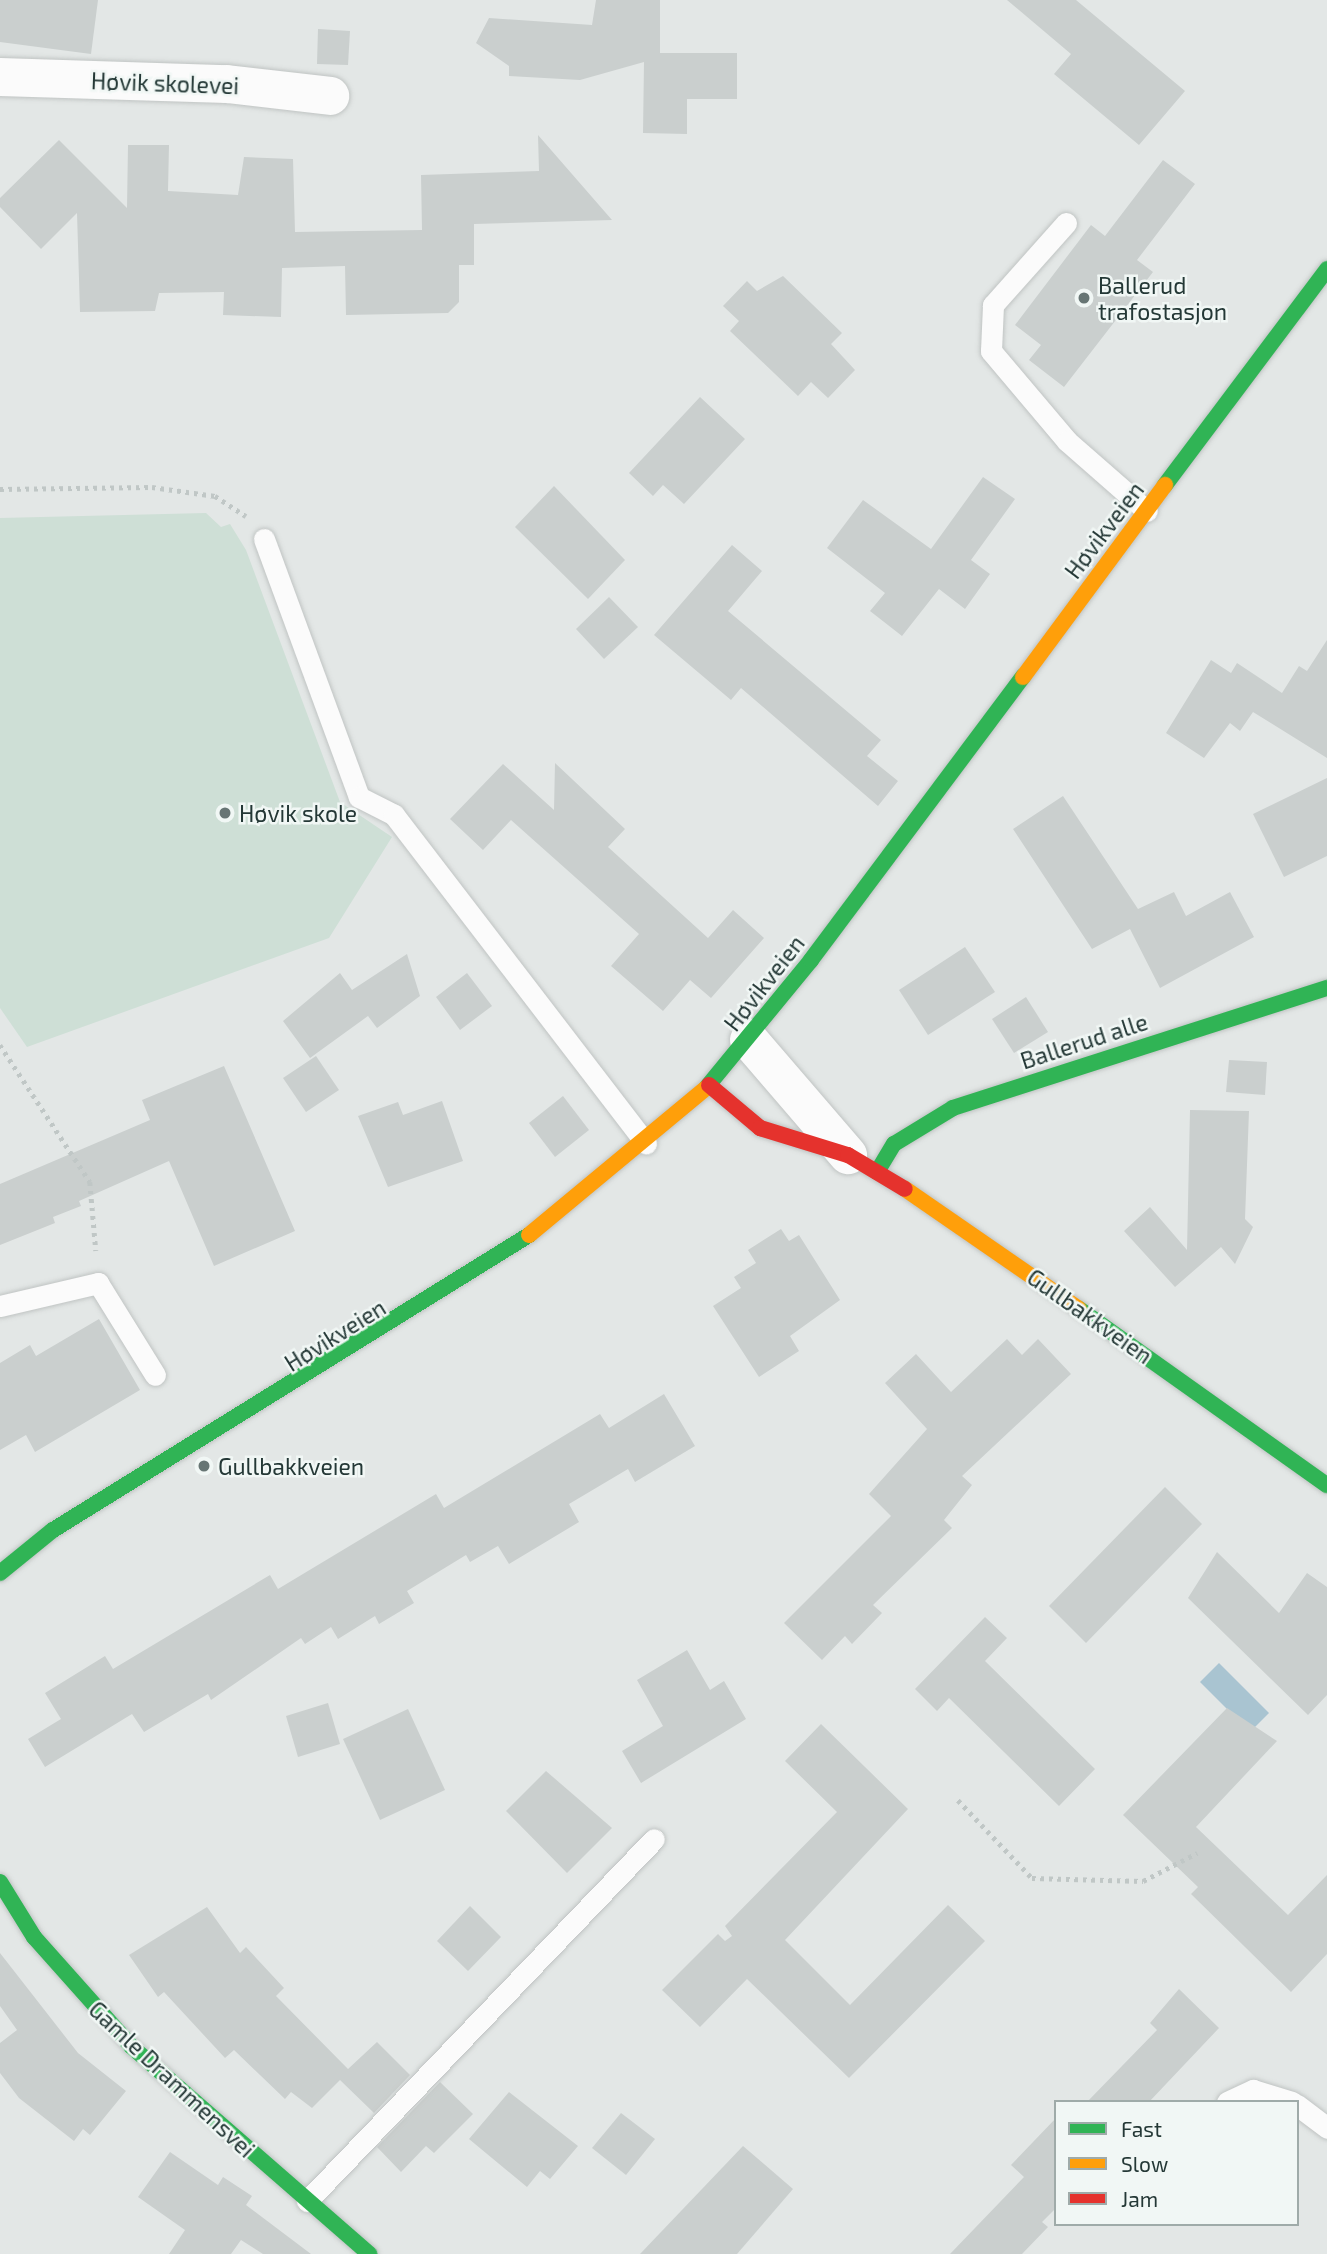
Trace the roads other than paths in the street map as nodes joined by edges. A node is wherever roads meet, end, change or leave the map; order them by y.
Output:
1 (0, 77) edge
2 (330, 96) dead end
3 (1066, 223) dead end
4 (1327, 269) edge
5 (1147, 511) junction
6 (264, 539) road end
7 (1327, 988) edge
8 (749, 1040) junction
9 (709, 1085) junction
10 (646, 1143) junction
11 (862, 1163) junction
12 (0, 1306) edge
13 (155, 1375) dead end
14 (1327, 1485) edge
15 (53, 1530) junction
16 (13, 1539) dead end
17 (0, 1573) edge
18 (654, 1839) dead end
19 (0, 1882) edge
20 (1231, 2100) edge
21 (1286, 2100) edge
22 (1299, 2107) edge
23 (1327, 2128) edge
24 (307, 2201) junction
25 (369, 2254) edge

1 - 2 street, Høvik skolevei
3 - 5 lane
4 - 5 main road, Høvikveien
5 - 8 main road, Høvikveien
6 - 10 lane
7 - 11 main road, Ballerud alle
8 - 9 main road, Høvikveien
8 - 11 street, Gullbakkveien
9 - 10 main road, Høvikveien
9 - 11 main road, Gullbakkveien
10 - 15 main road, Høvikveien
11 - 14 main road, Gullbakkveien
12 - 13 lane
15 - 16 main road, Høvikveien
15 - 17 main road, Høvikveien
18 - 24 lane
19 - 24 main road, Gamle Drammensvei
20 - 21 lane
22 - 23 lane
24 - 25 main road, Gamle Drammensvei

